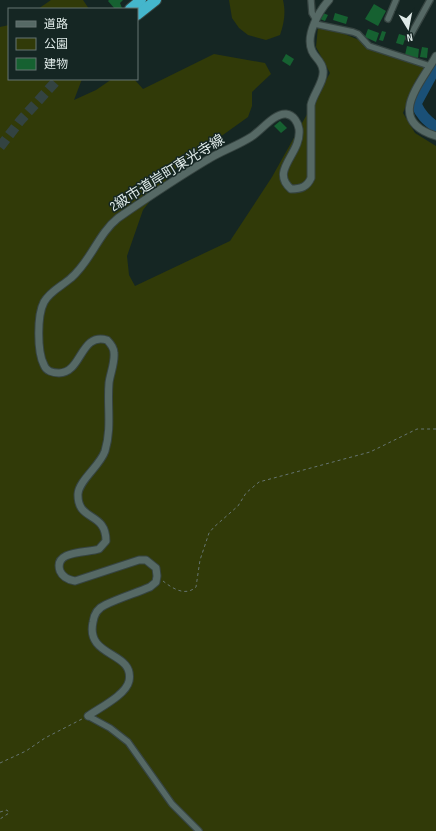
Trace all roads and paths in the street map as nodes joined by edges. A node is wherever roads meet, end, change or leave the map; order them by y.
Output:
1 (141, 0) edge
2 (148, 0) edge
3 (156, 0) edge
4 (310, 0) edge
5 (329, 0) edge
6 (396, 0) edge
7 (430, 0) edge
8 (131, 8) edge
9 (137, 8) edge
10 (138, 14) edge
11 (388, 19) dead end
12 (315, 21) junction
13 (408, 38) dead end
14 (436, 56) edge
15 (430, 66) junction
16 (436, 136) edge
17 (436, 428) edge
18 (156, 579) junction
19 (88, 716) junction
20 (0, 763) edge
21 (0, 812) edge
22 (0, 819) edge
23 (199, 831) edge

1 - 8 highway
2 - 9 highway
3 - 10 highway
4 - 12 street
5 - 12 street
6 - 11 street
7 - 13 street
12 - 15 street
12 - 18 street, 2級市道岸町東光寺線
14 - 15 street
15 - 16 street
17 - 18 path
18 - 19 street
19 - 20 path
19 - 23 street
21 - 22 path

